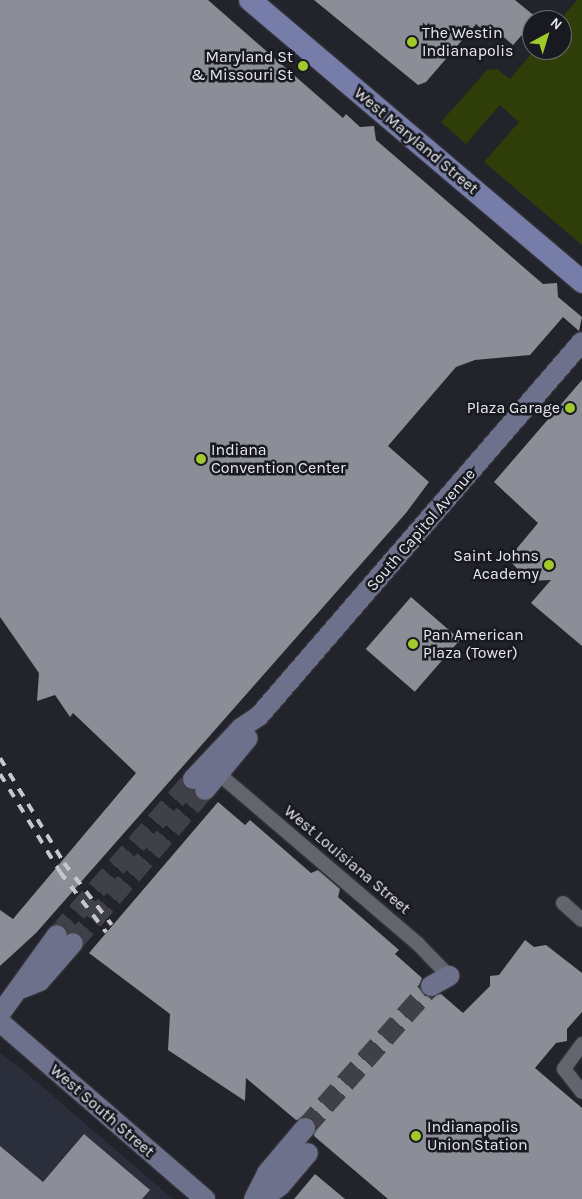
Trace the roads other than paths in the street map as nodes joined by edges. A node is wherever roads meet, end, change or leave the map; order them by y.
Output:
1 (250, 0) edge
2 (582, 282) edge
3 (582, 342) edge
4 (259, 716) junction
5 (218, 774) junction
6 (563, 904) dead end
7 (582, 920) edge
8 (65, 939) tunnel mouth
9 (449, 976) joint
10 (431, 986) tunnel mouth
11 (0, 1014) edge
12 (0, 1022) edge
13 (582, 1044) edge
14 (582, 1092) edge
15 (305, 1128) tunnel mouth
16 (308, 1152) dead end
17 (205, 1199) edge
18 (254, 1199) edge
19 (262, 1199) edge

1 - 2 main road, West Maryland Street
3 - 4 main road, South Capitol Avenue
4 - 5 main road, South Capitol Avenue
4 - 5 main road, South Capitol Avenue
5 - 9 street, West Louisiana Street
6 - 7 street
8 - 11 main road
9 - 10 main road
12 - 17 main road, West South Street
13 - 14 street
15 - 18 main road
16 - 19 main road

